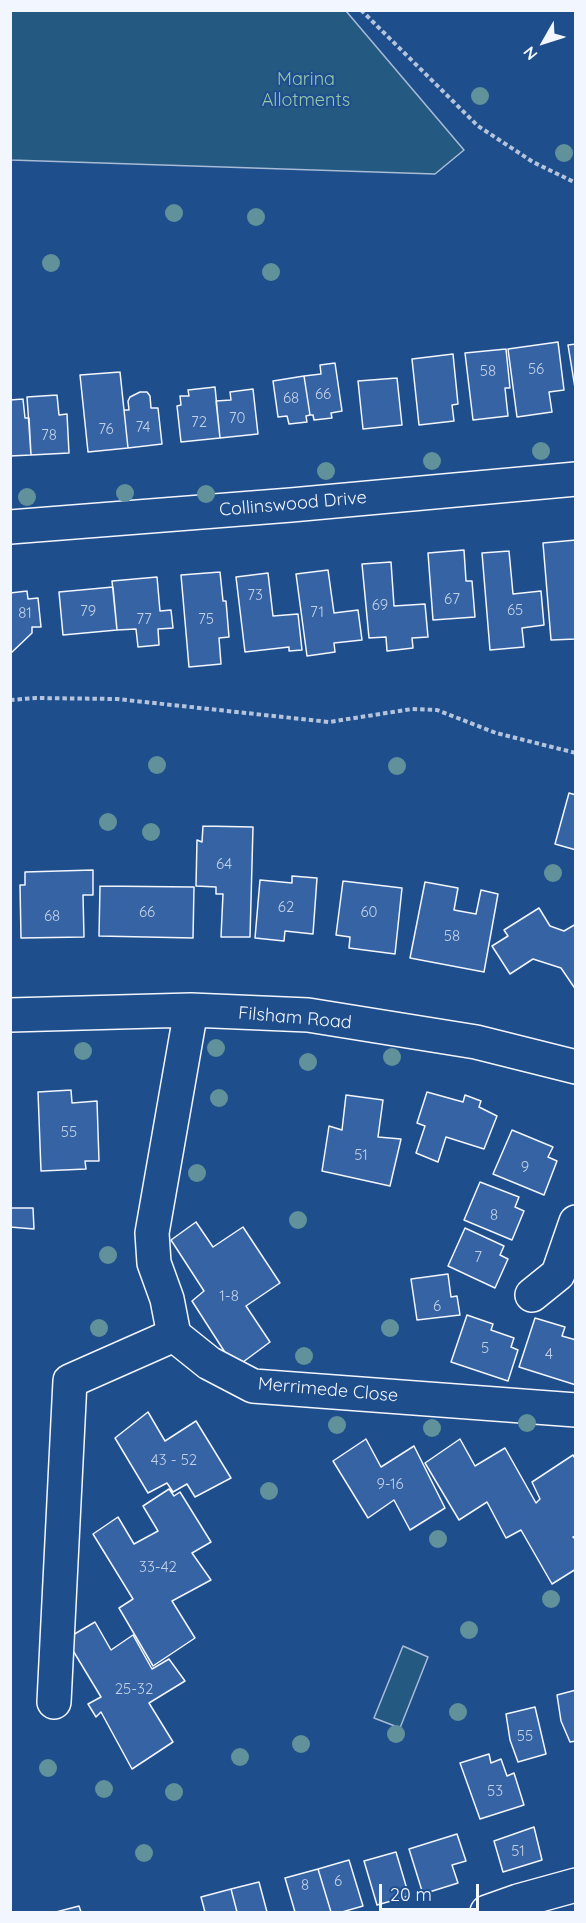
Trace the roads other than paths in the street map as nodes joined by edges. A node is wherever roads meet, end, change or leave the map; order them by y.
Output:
1 (576, 478) edge
2 (10, 527) edge
3 (191, 1010) junction
4 (10, 1016) edge
5 (576, 1067) edge
6 (576, 1222) edge
7 (567, 1281) edge
8 (532, 1295) dead end
9 (174, 1335) junction
10 (576, 1410) edge
11 (54, 1702) dead end
12 (576, 1884) edge
13 (487, 1912) edge

1 - 2 street, Collinswood Drive
3 - 4 street, Filsham Road
3 - 5 street, Filsham Road
3 - 9 street
6 - 7 street
7 - 8 street
9 - 10 street, Merrimede Close
9 - 11 street
12 - 13 street

